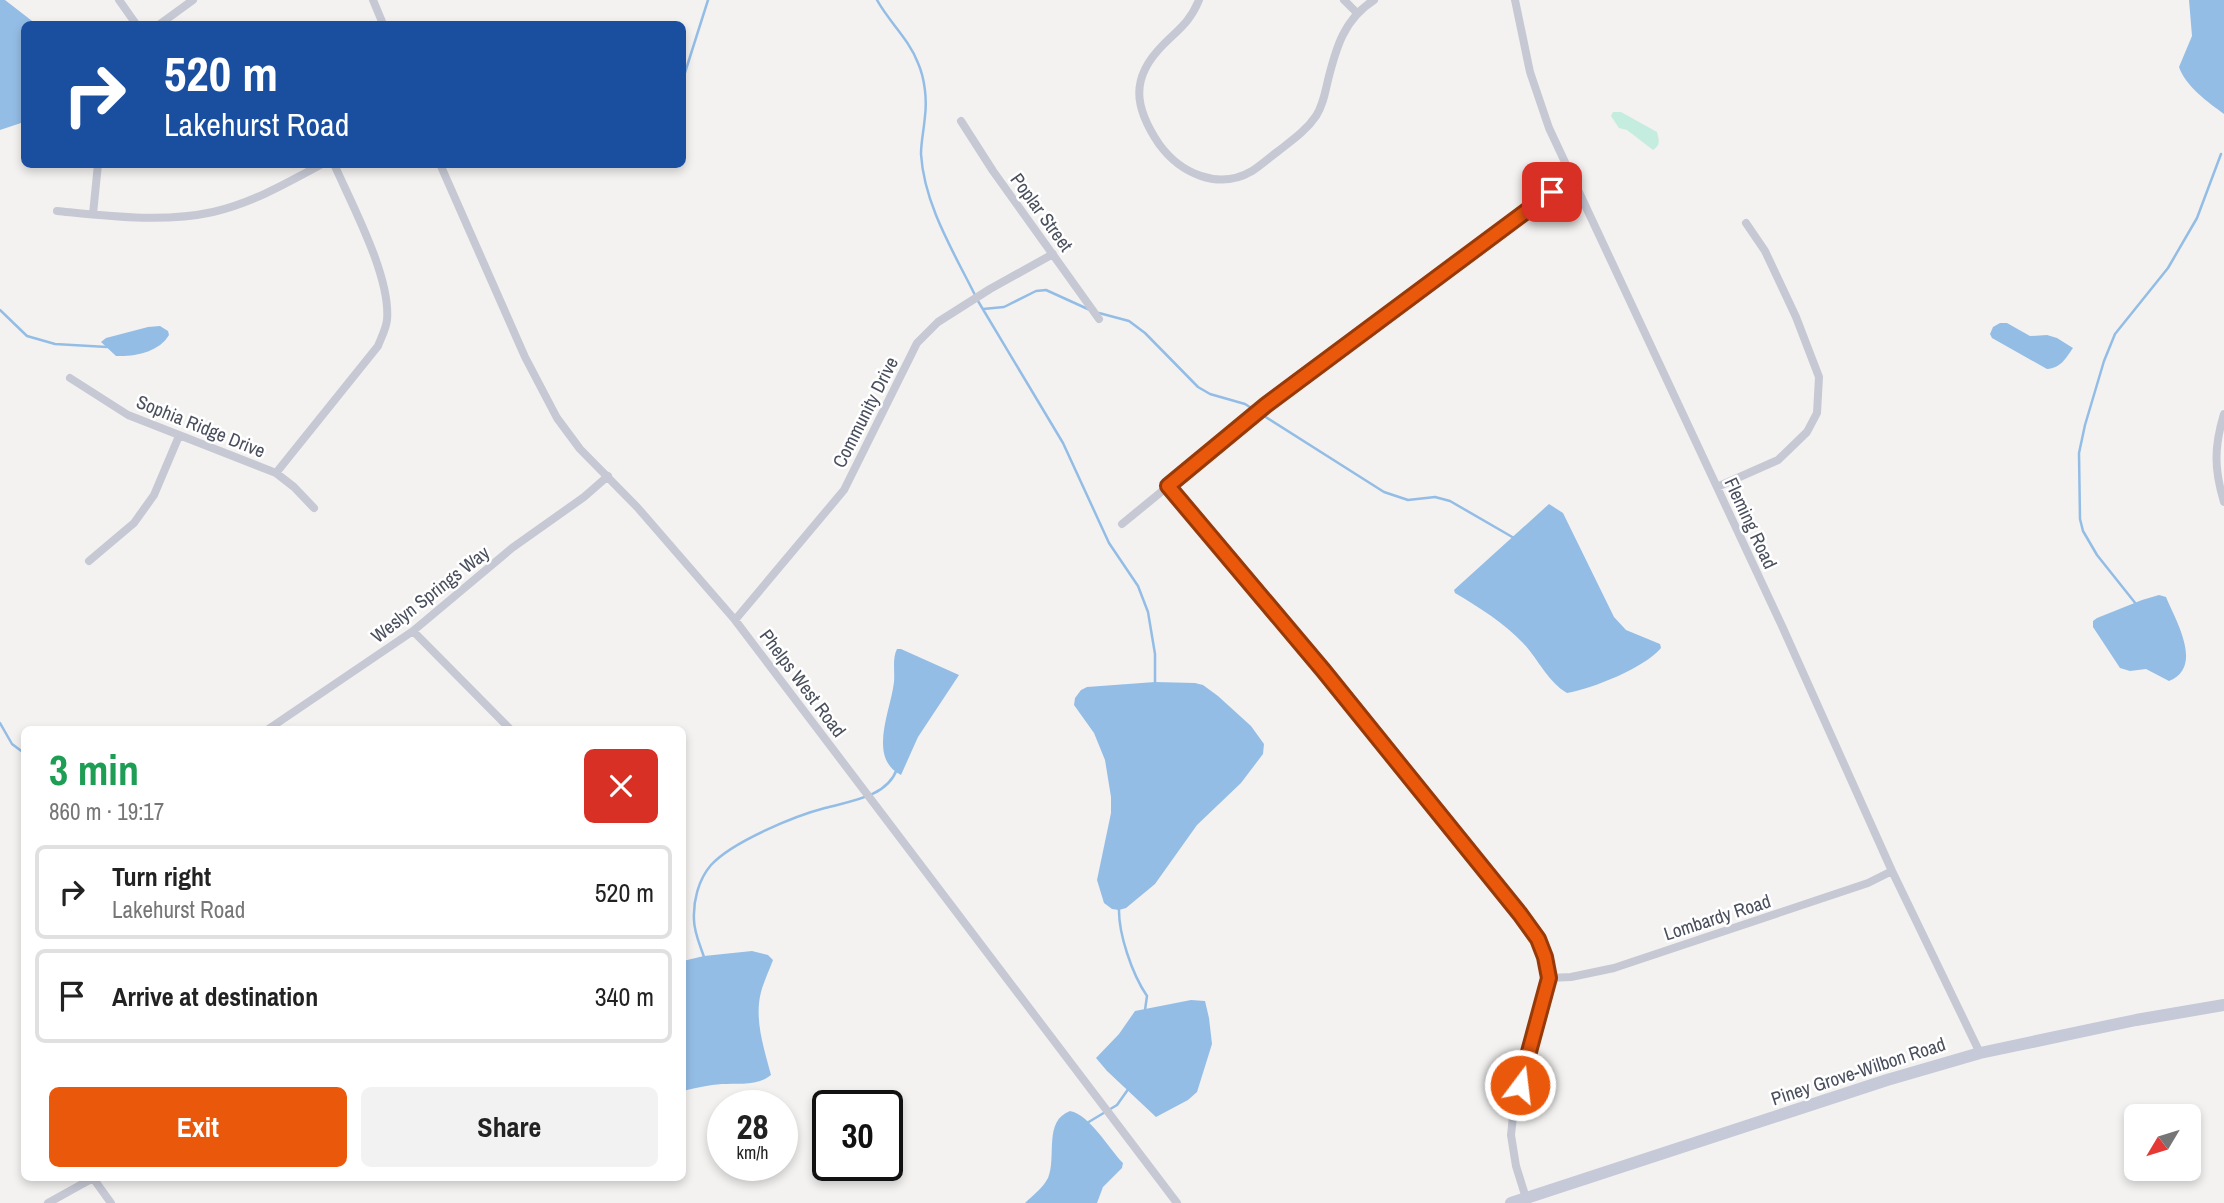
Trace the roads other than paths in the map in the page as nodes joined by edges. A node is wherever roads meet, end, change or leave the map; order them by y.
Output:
1 (119, 0) edge
2 (193, 0) edge
3 (373, 0) edge
4 (1199, 0) edge
5 (1344, 0) edge
6 (1374, 0) edge
7 (1515, 0) edge
8 (1357, 13) junction
9 (134, 21) edge
10 (164, 21) edge
11 (382, 21) edge
12 (961, 121) dead end
13 (98, 168) edge
14 (315, 168) edge
15 (336, 168) edge
16 (442, 168) edge
17 (1572, 177) junction
18 (57, 211) dead end
19 (93, 214) junction
20 (1746, 223) dead end
21 (1054, 254) junction
22 (1099, 319) dead end
23 (70, 378) dead end
24 (2224, 414) edge
25 (179, 436) junction
26 (276, 473) junction
27 (608, 476) junction
28 (1168, 486) junction
29 (1717, 487) junction
30 (2224, 502) edge
31 (314, 508) dead end
32 (1122, 524) dead end
33 (89, 561) dead end
34 (735, 620) junction
35 (413, 631) junction
36 (273, 726) edge
37 (507, 726) edge
38 (1892, 871) junction
39 (1549, 978) junction
40 (2224, 1005) edge
41 (1980, 1053) junction
42 (88, 1181) edge
43 (95, 1181) edge
44 (1526, 1198) junction
45 (48, 1203) edge
46 (111, 1203) edge
47 (1177, 1203) edge
48 (1511, 1203) edge

1 - 9 street
2 - 10 street
3 - 11 street
4 - 8 street
5 - 8 street
6 - 8 street
7 - 17 street, Fleming Road
12 - 21 street, Poplar Street
13 - 19 street
14 - 19 street
15 - 26 street
16 - 27 street, Phelps West Road
17 - 28 street
17 - 29 street, Fleming Road
18 - 19 street
20 - 29 street
21 - 22 street, Poplar Street
21 - 34 street, Community Drive
23 - 25 street, Sophia Ridge Drive
24 - 30 street
25 - 26 street, Sophia Ridge Drive
25 - 33 street
26 - 31 street, Sophia Ridge Drive
27 - 34 street, Phelps West Road
27 - 35 street, Weslyn Springs Way
28 - 32 street
28 - 39 street
29 - 38 street, Fleming Road
34 - 47 street, Phelps West Road
35 - 36 street, Weslyn Springs Way
35 - 37 street
38 - 39 street, Lombardy Road
38 - 41 street, Fleming Road
39 - 44 street
40 - 41 street, Piney Grove-Wilbon Road
41 - 44 street, Piney Grove-Wilbon Road
42 - 45 street
43 - 46 street
44 - 48 street, Piney Grove-Wilbon Road

